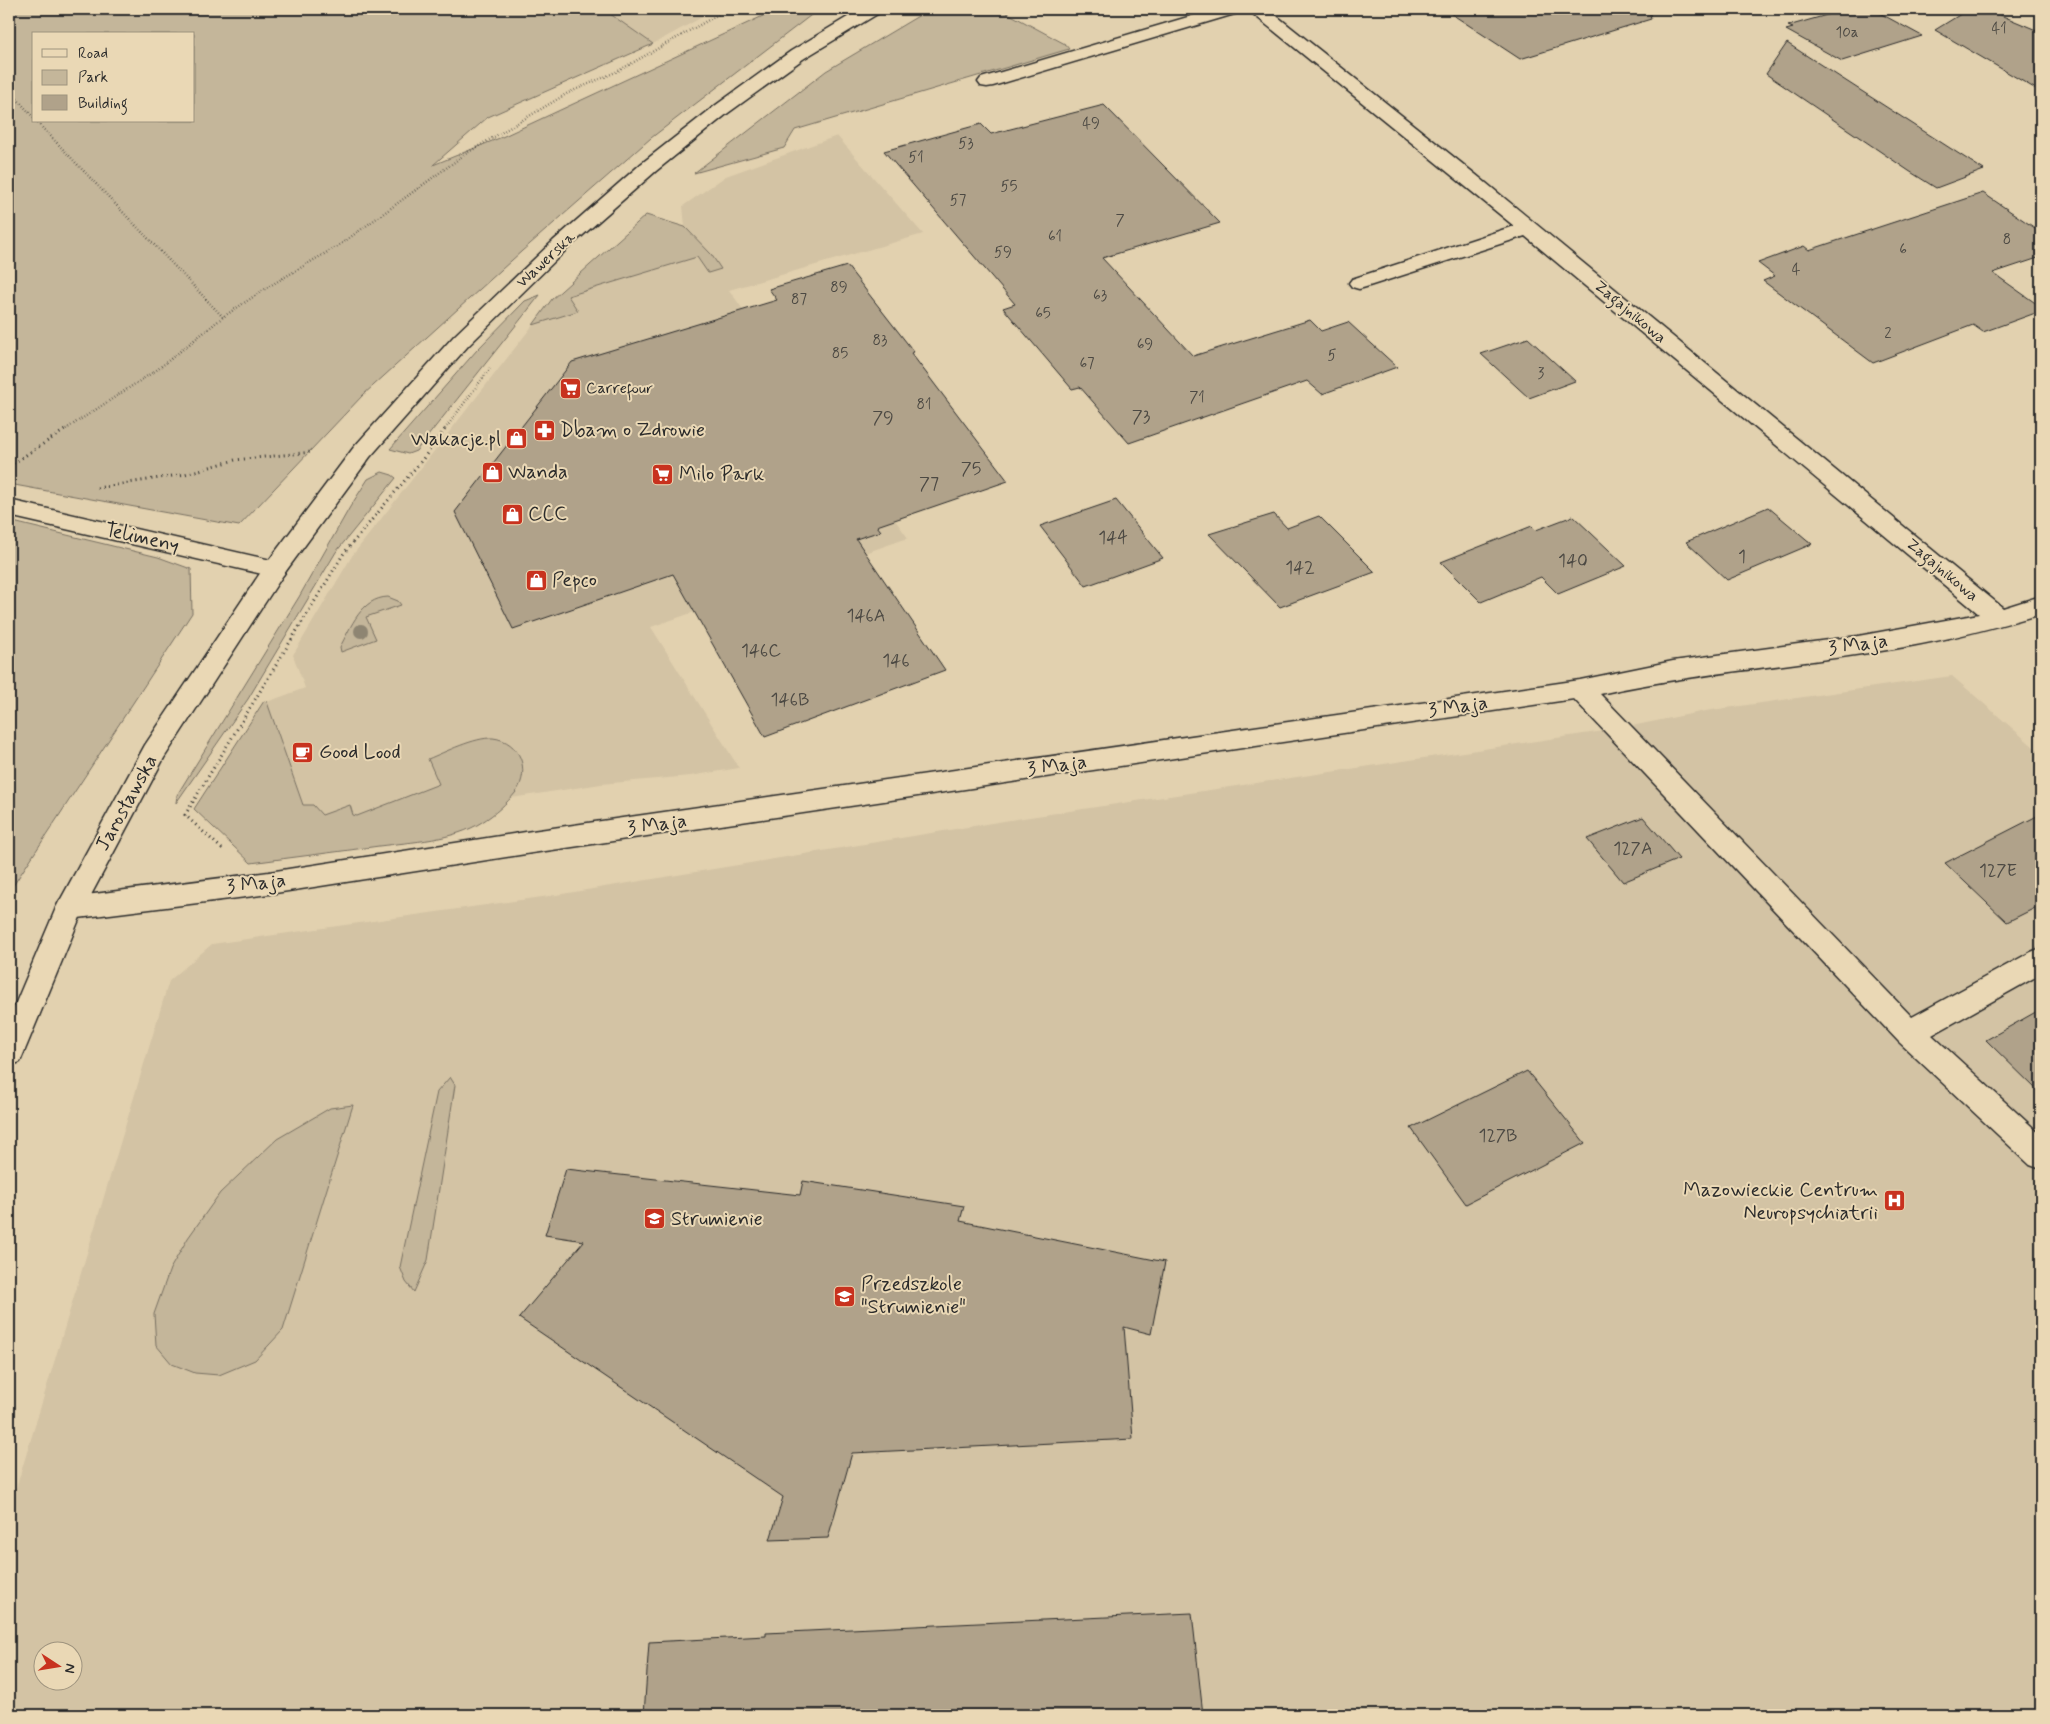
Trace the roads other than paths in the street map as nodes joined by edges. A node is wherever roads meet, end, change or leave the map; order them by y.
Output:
1 (873, 9) edge
2 (1232, 9) edge
3 (1258, 9) edge
4 (987, 82) dead end
5 (1528, 228) junction
6 (1359, 282) dead end
7 (9, 508) edge
8 (275, 569) junction
9 (2041, 605) edge
10 (2000, 618) junction
11 (1580, 690) junction
12 (70, 908) junction
13 (2041, 960) edge
14 (1909, 1033) junction
15 (9, 1052) edge
16 (2041, 1155) edge

1 - 8 street, Wawerska
2 - 4 street
3 - 5 street, Zagajnikowa
5 - 6 street
5 - 10 street, Zagajnikowa
7 - 8 street, Telimeny
8 - 12 street, Jarosławska
9 - 10 street, 3 Maja
10 - 11 street, 3 Maja
11 - 12 street, 3 Maja
11 - 14 street
12 - 15 street, Jarosławska
13 - 14 street
14 - 16 street

